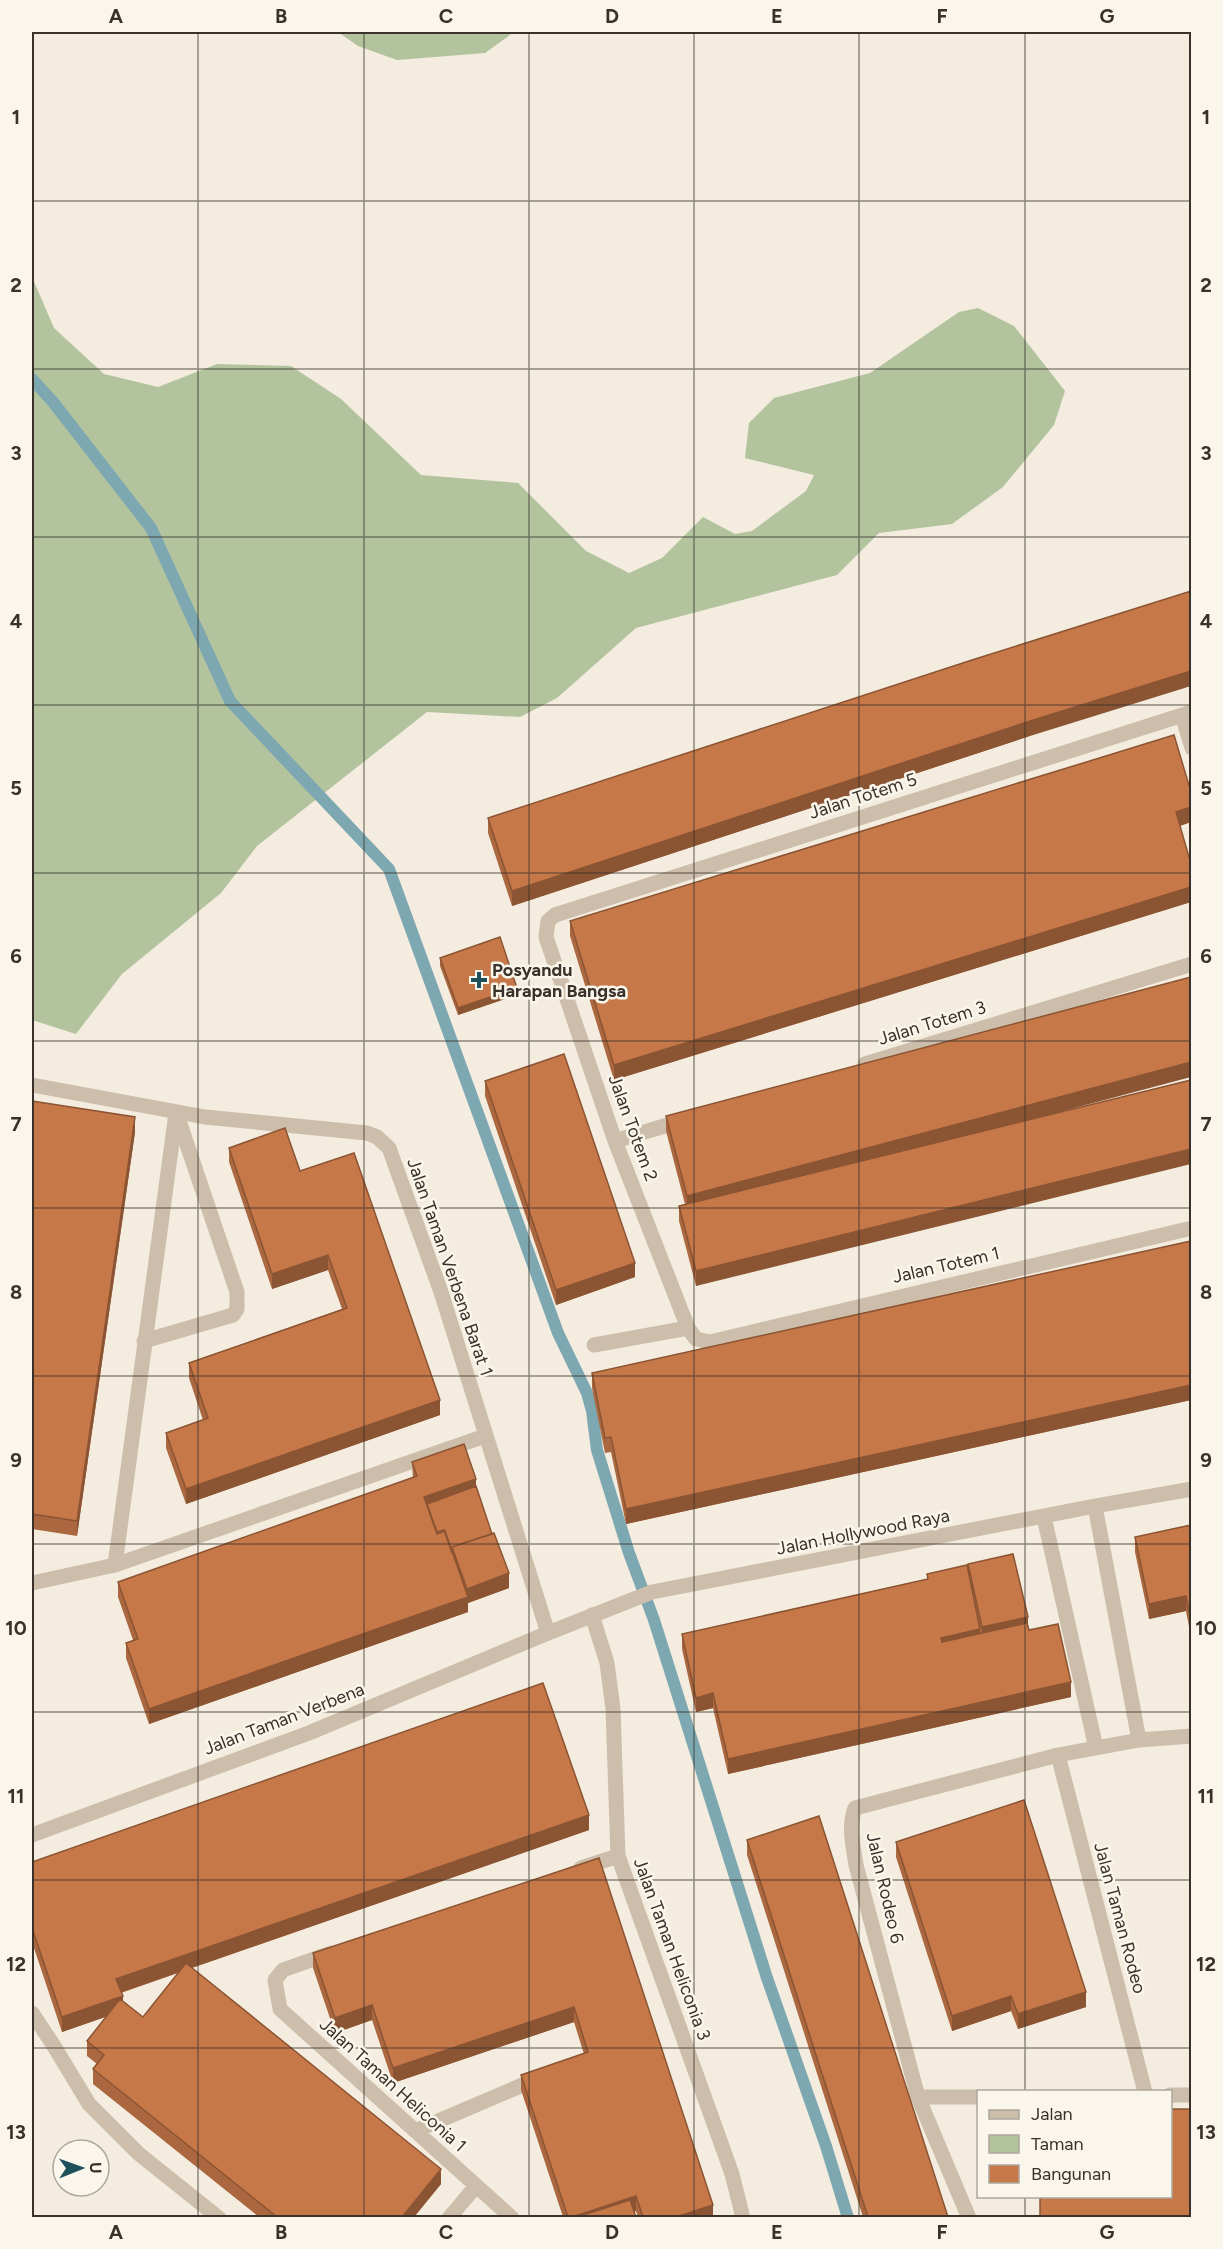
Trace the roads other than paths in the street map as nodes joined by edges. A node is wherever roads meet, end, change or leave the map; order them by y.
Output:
1 (1187, 714) edge
2 (1191, 747) edge
3 (555, 915) joint
4 (1191, 964) edge
5 (852, 1068) edge
6 (32, 1085) edge
7 (176, 1113) junction
8 (694, 1117) edge
9 (615, 1141) junction
10 (1191, 1228) edge
11 (688, 1328) junction
12 (144, 1341) junction
13 (594, 1346) dead end
14 (485, 1436) junction
15 (1191, 1489) edge
16 (1095, 1506) junction
17 (1044, 1517) junction
18 (115, 1565) junction
19 (32, 1583) edge
20 (592, 1615) junction
21 (548, 1633) junction
22 (1191, 1736) edge
23 (1139, 1740) junction
24 (1096, 1748) junction
25 (1058, 1755) junction
26 (32, 1835) edge
27 (618, 1856) junction
28 (562, 1875) edge
29 (350, 1947) edge
30 (32, 2013) edge
31 (549, 2074) edge
32 (1145, 2090) edge
33 (1172, 2095) edge
34 (1191, 2095) edge
35 (918, 2097) junction
36 (977, 2097) edge
37 (414, 2131) junction
38 (476, 2186) junction
39 (219, 2217) edge
40 (449, 2217) edge
41 (512, 2217) edge
42 (743, 2217) edge
43 (969, 2217) edge

1 - 2 street
1 - 3 street, Jalan Totem 5
3 - 9 street, Jalan Totem 2
4 - 5 street, Jalan Totem 3
6 - 7 street, Jalan Taman Verbena Barat 1
7 - 12 street
7 - 12 street
7 - 14 street, Jalan Taman Verbena Barat 1
8 - 9 street
9 - 11 street, Jalan Totem 2
10 - 11 street, Jalan Totem 1
11 - 13 street
12 - 18 street
14 - 18 street
14 - 21 street, Jalan Taman Verbena Barat 1
15 - 16 street, Jalan Hollywood Raya
16 - 17 street, Jalan Hollywood Raya
16 - 23 street
17 - 20 street, Jalan Hollywood Raya
17 - 24 street
18 - 19 street
20 - 21 street, Jalan Hollywood Raya
20 - 27 street, Jalan Taman Heliconia 3
21 - 26 street, Jalan Taman Verbena
22 - 23 street, Jalan Rodeo 6
23 - 24 street, Jalan Rodeo 6
24 - 25 street, Jalan Rodeo 6
25 - 32 street, Jalan Taman Rodeo
25 - 35 street, Jalan Rodeo 6
27 - 28 street
27 - 42 street, Jalan Taman Heliconia 3
29 - 37 street, Jalan Taman Heliconia 1
30 - 39 street
31 - 37 street
33 - 34 street
35 - 36 street
35 - 43 street, Jalan Rodeo 6
37 - 38 street, Jalan Taman Heliconia 1
38 - 40 street
38 - 41 street, Jalan Taman Heliconia 1

